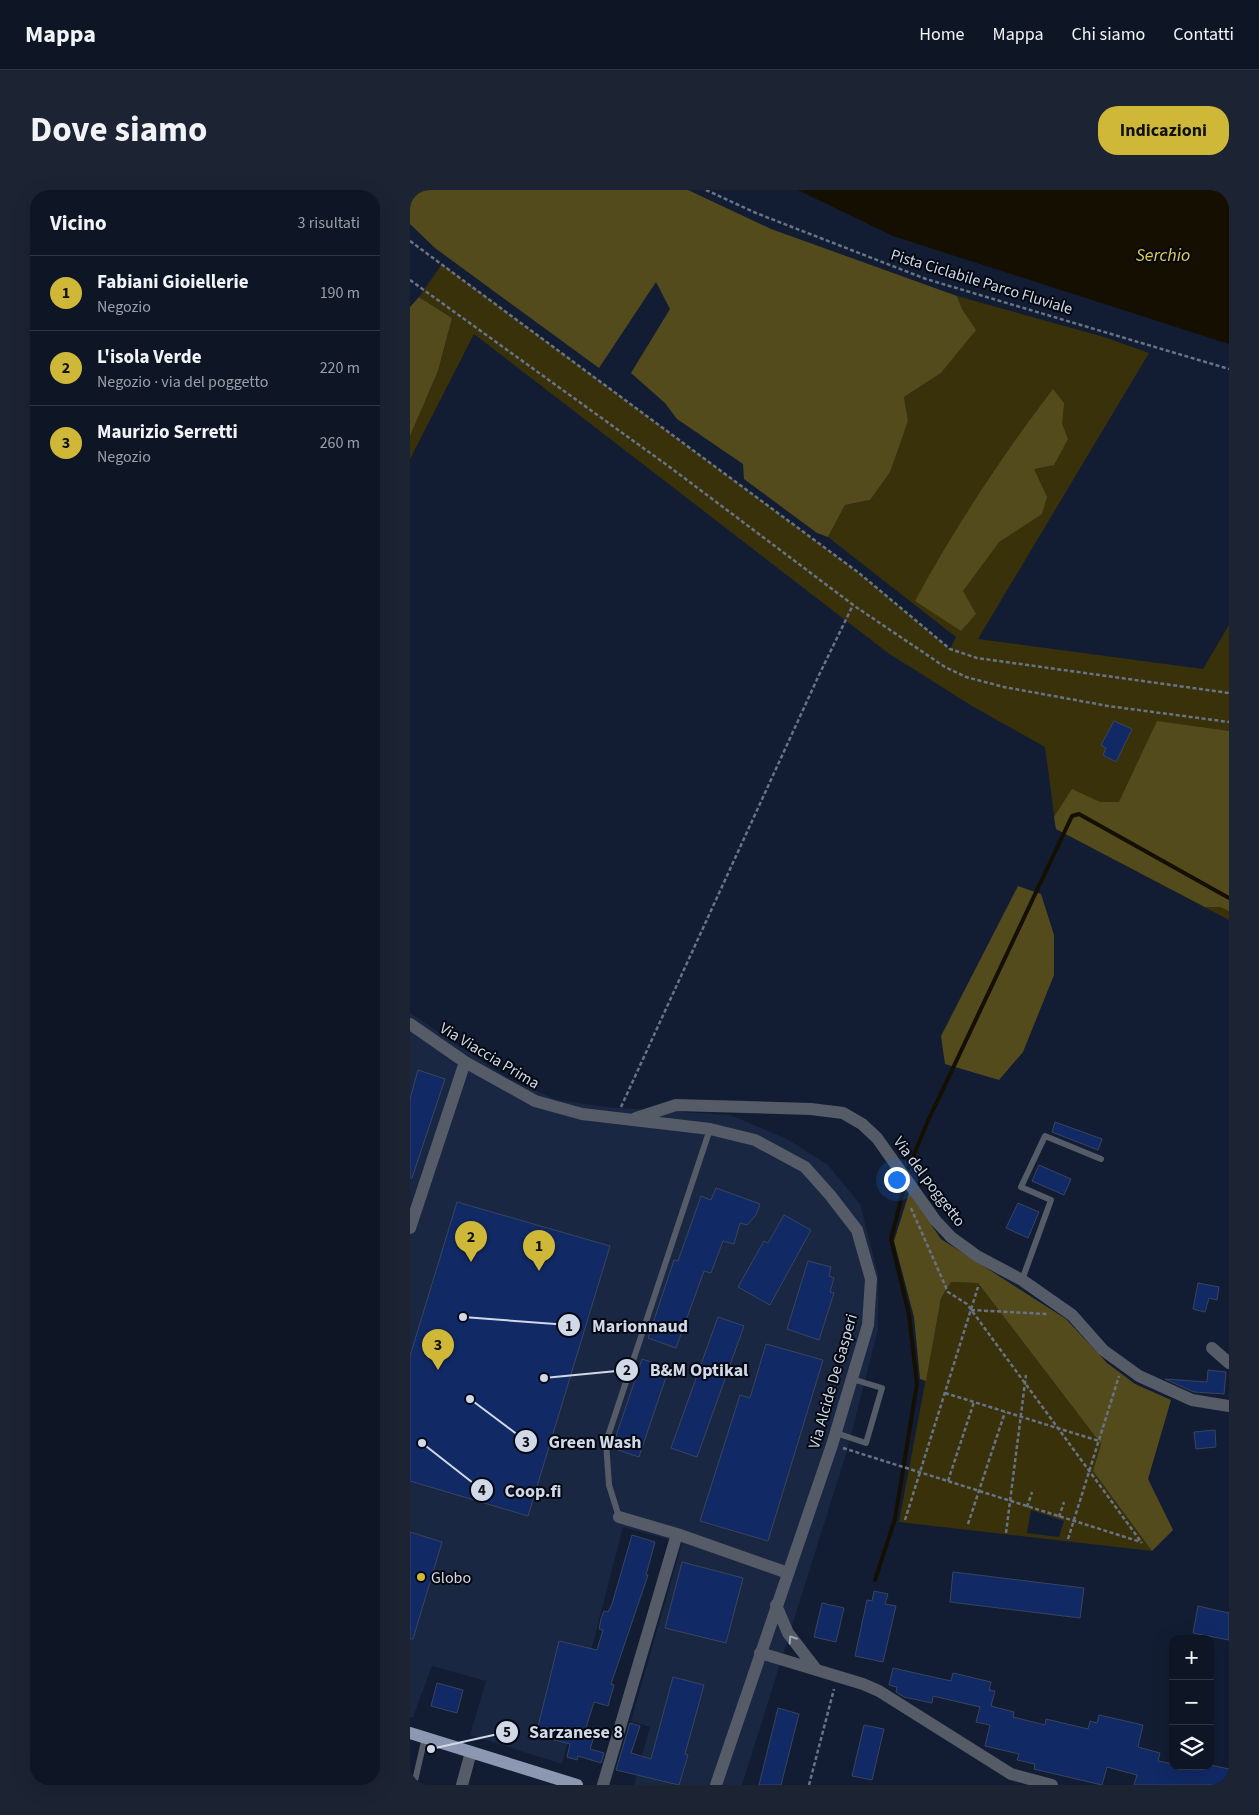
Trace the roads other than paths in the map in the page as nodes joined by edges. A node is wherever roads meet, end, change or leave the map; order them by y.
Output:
1 (410, 1024) edge
2 (465, 1062) junction
3 (639, 1120) junction
4 (710, 1129) junction
5 (1101, 1159) dead end
6 (410, 1228) edge
7 (1022, 1280) junction
8 (1212, 1348) dead end
9 (1229, 1363) edge
10 (852, 1379) junction
11 (1229, 1406) edge
12 (834, 1439) junction
13 (619, 1517) joint
14 (677, 1534) junction
15 (788, 1573) junction
16 (776, 1605) junction
17 (760, 1652) junction
18 (815, 1668) junction
19 (410, 1733) edge
20 (425, 1738) junction
21 (471, 1752) junction
22 (715, 1784) edge
23 (414, 1785) edge
24 (462, 1785) edge
25 (577, 1785) edge
26 (603, 1785) edge
27 (1052, 1785) edge

1 - 2 street, Via Viaccia Prima
2 - 3 street, Via Viaccia Prima
2 - 6 street
3 - 4 street, Via Alcide De Gasperi
3 - 7 street, Via del poggetto
4 - 10 street, Via Alcide De Gasperi
4 - 13 lane
5 - 7 lane
7 - 11 street, Via del poggetto
8 - 9 street
10 - 12 street, Via Alcide De Gasperi
10 - 12 lane
12 - 15 street, Via Alcide De Gasperi
13 - 14 street
14 - 15 street
14 - 26 street
15 - 16 street, Via Alcide De Gasperi
16 - 17 street, Via Alcide De Gasperi
18 -> 16 street
17 - 18 street
17 - 22 street, Via Alcide De Gasperi
18 - 27 street
19 - 20 main road
20 - 21 main road
20 - 23 lane
21 - 24 street
21 - 25 main road

